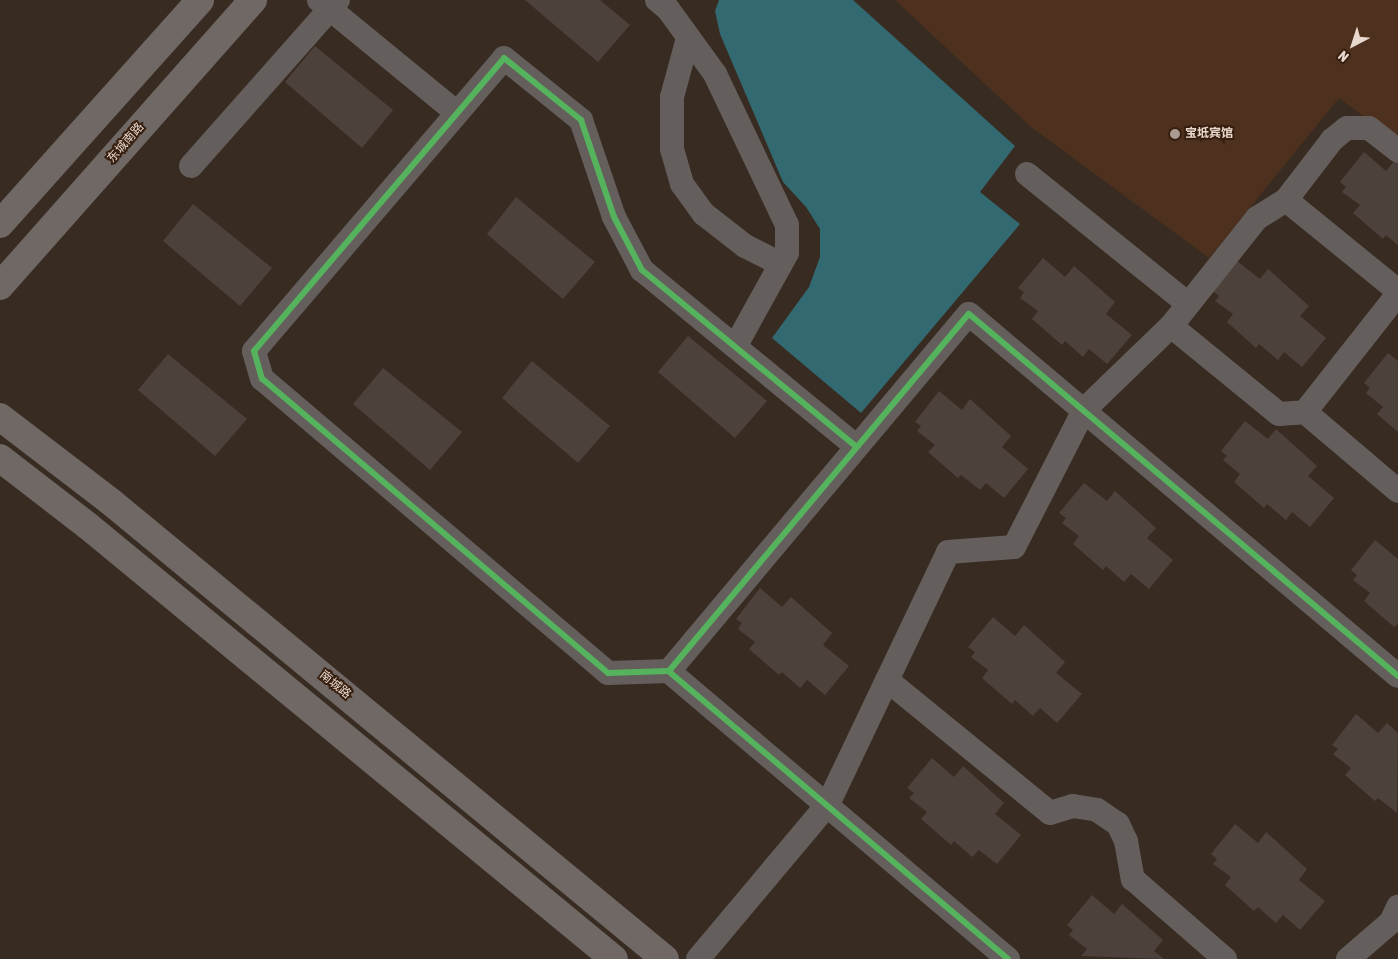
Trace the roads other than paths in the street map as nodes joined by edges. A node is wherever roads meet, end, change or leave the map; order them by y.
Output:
1 (200, 0) edge
2 (253, 0) edge
3 (657, 0) edge
4 (329, 3) edge
5 (688, 38) junction
6 (457, 113) junction
7 (1398, 151) edge
8 (191, 166) dead end
9 (1027, 174) dead end
10 (1286, 200) junction
11 (0, 224) edge
12 (32, 250) junction
13 (781, 264) junction
14 (0, 286) edge
15 (1398, 293) edge
16 (0, 304) edge
17 (1188, 304) junction
18 (1171, 326) junction
19 (735, 347) junction
20 (0, 397) edge
21 (1084, 410) junction
22 (1304, 412) junction
23 (0, 417) edge
24 (0, 434) edge
25 (857, 447) junction
26 (0, 458) edge
27 (1398, 491) edge
28 (111, 502) junction
29 (669, 671) junction
30 (1398, 676) edge
31 (887, 680) junction
32 (828, 804) junction
33 (1398, 907) edge
34 (614, 959) edge
35 (665, 959) edge
36 (698, 959) edge
37 (1008, 959) edge
38 (1225, 959) edge
39 (1348, 959) edge

1 - 11 main road
2 - 12 main road, 东城南路
3 - 5 street
4 - 6 street
4 - 8 street
5 - 13 street
5 - 13 street
6 - 19 street
6 - 29 street
7 - 10 street
9 - 17 street
10 - 15 street
10 - 17 street
12 - 14 main road, 东城南路
12 - 16 main road
13 - 19 street
15 - 22 street
17 - 18 street
18 - 21 street
18 - 22 street
19 - 25 street
20 - 28 main road
21 - 25 street
21 - 30 street
21 - 31 street
22 - 27 street
23 - 28 main road, 南城路
24 - 28 main road
25 - 29 street
26 - 34 main road
28 - 35 main road, 南城路
29 - 32 street
31 - 32 street
31 - 38 street
32 - 36 street
32 - 37 street
33 - 39 street

